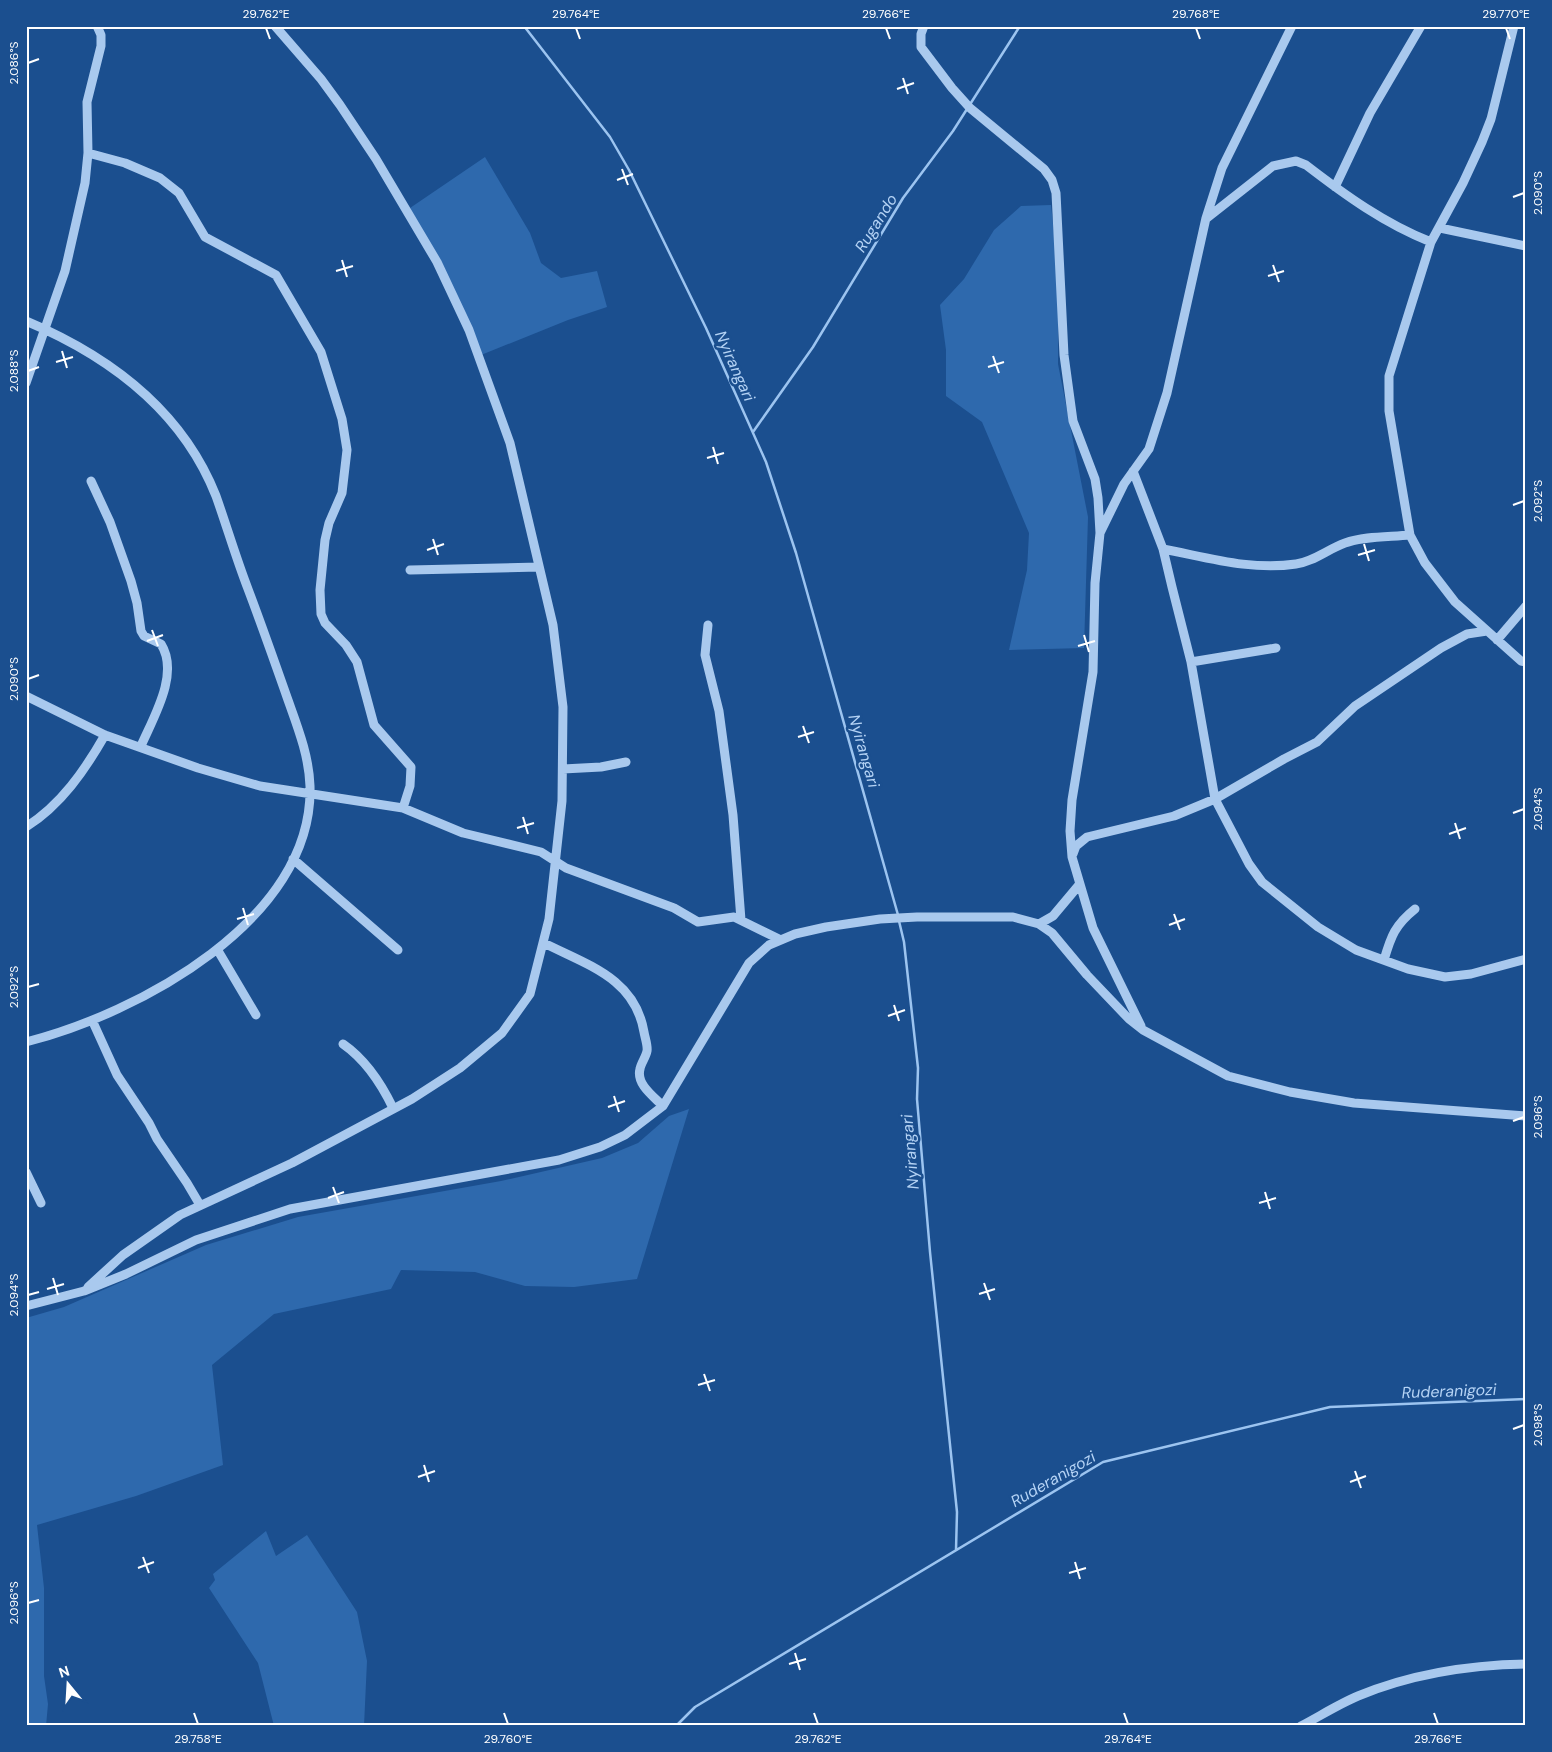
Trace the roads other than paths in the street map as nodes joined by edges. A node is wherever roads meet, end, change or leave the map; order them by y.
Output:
1 (97, 26) edge
2 (275, 26) edge
3 (924, 26) edge
4 (1292, 26) edge
5 (1421, 26) edge
6 (1514, 26) edge
7 (88, 153) junction
8 (1335, 187) junction
9 (1206, 218) junction
10 (1440, 228) junction
11 (1431, 242) junction
12 (1526, 246) edge
13 (26, 321) edge
14 (45, 329) junction
15 (26, 382) edge
16 (1133, 471) junction
17 (91, 481) dead end
18 (1100, 533) junction
19 (1410, 535) junction
20 (1163, 549) junction
21 (539, 567) junction
22 (410, 570) dead end
23 (1526, 606) edge
24 (708, 625) dead end
25 (1487, 631) junction
26 (1497, 640) junction
27 (1276, 648) dead end
28 (1191, 662) junction
29 (1526, 662) edge
30 (26, 696) edge
31 (105, 735) junction
32 (141, 746) junction
33 (626, 762) dead end
34 (564, 769) junction
35 (310, 794) junction
36 (1216, 799) junction
37 (403, 808) junction
38 (26, 827) edge
39 (1072, 856) junction
40 (293, 859) junction
41 (557, 861) junction
42 (1079, 885) junction
43 (1414, 909) dead end
44 (741, 920) junction
45 (1038, 924) junction
46 (779, 940) junction
47 (544, 944) junction
48 (217, 949) junction
49 (398, 950) dead end
50 (1526, 959) edge
51 (1384, 960) junction
52 (256, 1015) dead end
53 (92, 1020) junction
54 (1143, 1030) junction
55 (26, 1042) edge
56 (343, 1044) dead end
57 (663, 1106) junction
58 (393, 1108) junction
59 (1526, 1116) edge
60 (26, 1172) edge
61 (41, 1202) dead end
62 (200, 1206) junction
63 (84, 1291) junction
64 (26, 1306) edge
65 (1526, 1664) edge
66 (1301, 1726) edge

1 - 7 street
2 - 21 street
3 - 18 street
4 - 9 street
5 - 8 street
6 - 10 street
7 - 14 street
7 - 37 street
8 - 9 street
8 - 11 street
9 - 16 street
10 - 11 street
10 - 12 street
11 - 19 street
13 - 14 street
14 - 15 street
14 - 35 street
16 - 18 street
16 - 20 street
17 - 32 street
18 - 39 street
19 - 20 street
19 - 25 street
20 - 28 street
21 - 22 street
21 - 34 street
23 - 26 street
24 - 44 street
25 - 26 street
25 - 36 street
26 - 29 street
27 - 28 street
28 - 36 street
30 - 31 street
31 - 32 street
31 - 38 street
32 - 35 street
33 - 34 street
34 - 41 street
35 - 37 street
35 - 40 street
36 - 39 street
36 - 51 street
37 - 41 street
39 - 42 street
40 - 48 street
40 - 49 street
41 - 44 street
41 - 47 street
42 - 45 street
42 - 54 street
43 - 51 street
44 - 46 street
45 - 46 street
45 - 54 street
46 - 57 street
47 - 57 street
47 - 58 street
48 - 52 street
48 - 53 street
50 - 51 street
53 - 55 street
53 - 62 street
54 - 59 street
56 - 58 street
57 - 63 street
58 - 62 street
60 - 61 street
62 - 63 street
63 - 64 street
65 - 66 street

